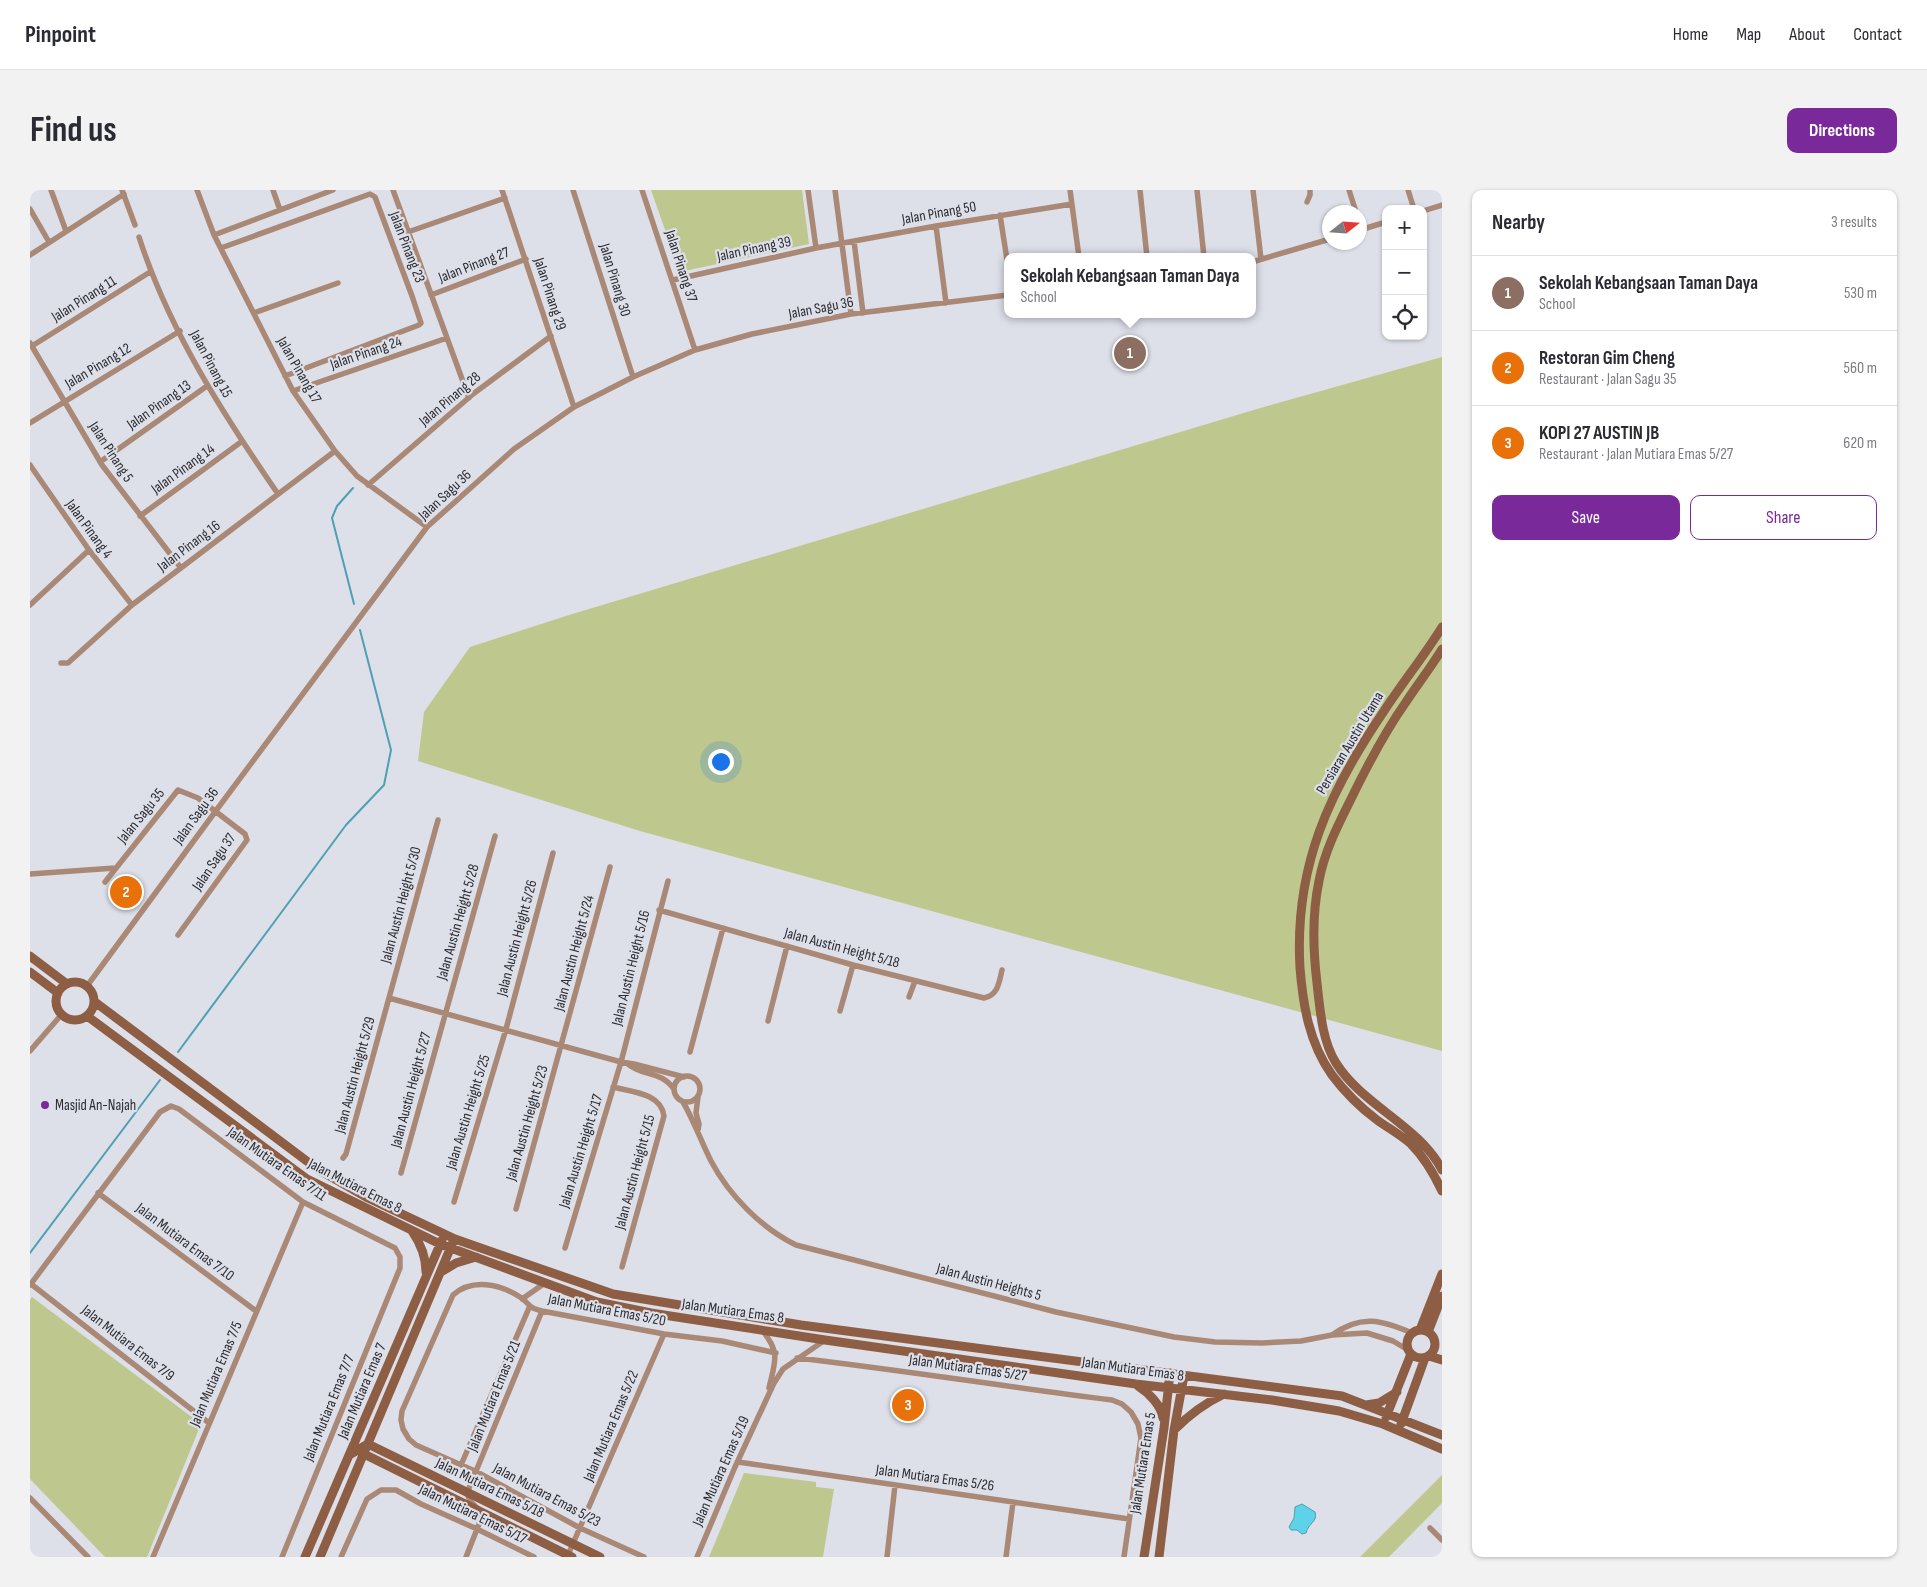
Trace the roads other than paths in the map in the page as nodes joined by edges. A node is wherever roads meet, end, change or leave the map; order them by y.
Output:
1 (52, 190) edge
2 (197, 190) edge
3 (273, 190) edge
4 (333, 190) edge
5 (393, 190) edge
6 (502, 190) edge
7 (573, 190) edge
8 (642, 190) edge
9 (808, 190) edge
10 (835, 190) edge
11 (1070, 190) edge
12 (1140, 190) edge
13 (1197, 190) edge
14 (1253, 190) edge
15 (1310, 190) edge
16 (1349, 190) edge
17 (1408, 190) edge
18 (123, 192) edge
19 (505, 198) junction
20 (1307, 202) dead end
21 (1072, 204) junction
22 (1354, 205) edge
23 (1413, 205) edge
24 (1442, 206) edge
25 (30, 209) edge
26 (280, 210) junction
27 (1427, 210) edge
28 (1000, 215) junction
29 (1382, 223) edge
30 (136, 226) dead end
31 (936, 226) junction
32 (1367, 226) edge
33 (66, 231) junction
34 (408, 232) junction
35 (214, 234) junction
36 (139, 237) dead end
37 (854, 241) junction
38 (1322, 241) edge
39 (49, 242) junction
40 (841, 244) junction
41 (221, 248) junction
42 (816, 248) junction
43 (1006, 253) edge
44 (1078, 253) edge
45 (1146, 253) edge
46 (1204, 253) edge
47 (30, 255) edge
48 (526, 259) junction
49 (1261, 259) junction
50 (1256, 261) edge
51 (150, 272) junction
52 (673, 280) junction
53 (338, 283) dead end
54 (431, 295) junction
55 (1004, 295) edge
56 (946, 302) junction
57 (254, 313) junction
58 (863, 313) junction
59 (851, 314) junction
60 (180, 332) junction
61 (551, 336) junction
62 (447, 338) junction
63 (31, 344) edge
64 (695, 350) junction
65 (285, 376) junction
66 (633, 377) junction
67 (207, 386) junction
68 (293, 390) junction
69 (469, 398) junction
70 (65, 401) junction
71 (574, 407) junction
72 (30, 423) edge
73 (241, 442) junction
74 (335, 451) junction
75 (100, 462) junction
76 (30, 465) edge
77 (368, 484) junction
78 (278, 494) junction
79 (140, 516) junction
80 (427, 527) junction
81 (89, 550) junction
82 (181, 568) junction
83 (30, 605) edge
84 (132, 605) junction
85 (1442, 627) edge
86 (1442, 649) edge
87 (61, 663) dead end
88 (214, 812) junction
89 (438, 820) dead end
90 (495, 836) dead end
91 (553, 853) dead end
92 (610, 867) dead end
93 (115, 868) junction
94 (30, 874) edge
95 (668, 881) dead end
96 (105, 882) dead end
97 (659, 910) junction
98 (723, 928) junction
99 (178, 935) dead end
100 (787, 946) junction
101 (30, 956) edge
102 (853, 965) junction
103 (1002, 970) dead end
104 (30, 972) edge
105 (915, 981) junction
106 (67, 984) junction
107 (87, 986) junction
108 (58, 993) junction
109 (909, 997) dead end
110 (389, 998) junction
111 (95, 1002) junction
112 (840, 1011) dead end
113 (62, 1014) junction
114 (445, 1014) junction
115 (87, 1016) junction
116 (768, 1022) dead end
117 (506, 1030) junction
118 (562, 1044) junction
119 (30, 1051) edge
120 (690, 1052) dead end
121 (621, 1062) junction
122 (628, 1064) junction
123 (684, 1077) junction
124 (613, 1087) junction
125 (674, 1089) junction
126 (698, 1097) junction
127 (683, 1102) junction
128 (698, 1130) junction
129 (343, 1158) dead end
130 (1442, 1170) edge
131 (401, 1173) dead end
132 (1442, 1191) edge
133 (98, 1193) junction
134 (303, 1202) junction
135 (454, 1202) dead end
136 (516, 1208) dead end
137 (411, 1231) junction
138 (442, 1239) junction
139 (453, 1243) junction
140 (565, 1248) dead end
141 (477, 1257) junction
142 (622, 1267) dead end
143 (400, 1268) joint
144 (441, 1272) junction
145 (1442, 1274) edge
146 (426, 1275) junction
147 (545, 1283) junction
148 (30, 1284) edge
149 (1442, 1296) edge
150 (522, 1299) junction
151 (529, 1308) junction
152 (256, 1311) junction
153 (542, 1311) junction
154 (761, 1329) junction
155 (1420, 1332) junction
156 (664, 1334) junction
157 (1332, 1335) junction
158 (825, 1340) junction
159 (1439, 1347) edge
160 (1410, 1352) junction
161 (776, 1353) junction
162 (1427, 1357) junction
163 (797, 1358) junction
164 (1442, 1360) edge
165 (1170, 1373) junction
166 (1184, 1376) junction
167 (1136, 1384) junction
168 (1168, 1388) junction
169 (1182, 1390) junction
170 (1397, 1392) junction
171 (1224, 1394) junction
172 (768, 1395) junction
173 (1410, 1398) junction
174 (1363, 1405) junction
175 (402, 1414) joint
176 (1388, 1414) junction
177 (1403, 1419) junction
178 (209, 1423) junction
179 (1383, 1424) junction
180 (1164, 1428) junction
181 (1428, 1429) junction
182 (360, 1430) junction
183 (1174, 1430) junction
184 (1398, 1430) junction
185 (1442, 1435) edge
186 (364, 1449) junction
187 (1442, 1449) edge
188 (349, 1455) junction
189 (738, 1462) junction
190 (461, 1465) junction
191 (477, 1472) junction
192 (895, 1485) junction
193 (468, 1493) junction
194 (30, 1498) edge
195 (1013, 1502) junction
196 (483, 1514) junction
197 (1129, 1518) junction
198 (580, 1528) junction
199 (1430, 1528) dead end
200 (477, 1529) junction
201 (1442, 1540) edge
202 (573, 1544) junction
203 (570, 1556) edge
204 (88, 1557) edge
205 (153, 1557) edge
206 (282, 1557) edge
207 (305, 1557) edge
208 (320, 1557) edge
209 (342, 1557) edge
210 (466, 1557) edge
211 (534, 1557) edge
212 (600, 1557) edge
213 (644, 1557) edge
214 (697, 1557) edge
215 (887, 1557) edge
216 (1006, 1557) edge
217 (1124, 1557) edge
218 (1144, 1557) edge
219 (1159, 1557) edge

1 - 33 street
2 - 35 street, Jalan Pinang 17
3 - 26 street
4 - 26 street
5 - 34 street
6 - 19 street, Jalan Pinang 29
7 - 66 street, Jalan Pinang 30
8 - 52 street, Jalan Pinang 37
9 - 42 street
10 - 40 street
11 - 21 street
12 - 45 street
13 - 46 street
14 - 49 street
15 - 20 street
16 - 22 street
17 - 23 street
18 - 30 street
18 - 33 street
19 - 34 street
19 - 48 street, Jalan Pinang 29
21 - 28 street, Jalan Pinang 50
21 - 44 street
24 - 27 street
25 - 39 street
26 - 35 street
28 - 31 street, Jalan Pinang 50
28 - 43 street
29 - 32 street
31 - 37 street, Jalan Pinang 50
31 - 56 street
33 - 39 street
34 - 54 street
35 - 41 street, Jalan Pinang 17
36 - 51 street, Jalan Pinang 15
37 - 40 street, Jalan Pinang 50
37 - 58 street
38 - 49 street
39 - 47 street
40 - 42 street, Jalan Pinang 39
40 - 59 street
41 - 57 street, Jalan Pinang 17
41 - 65 street, Jalan Pinang 23
42 - 52 street, Jalan Pinang 39
48 - 54 street, Jalan Pinang 27
48 - 61 street, Jalan Pinang 29
49 - 50 street
51 - 60 street, Jalan Pinang 15
51 - 63 street, Jalan Pinang 11
52 - 64 street, Jalan Pinang 37
53 - 57 street
54 - 62 street
55 - 56 street, Jalan Sagu 36
56 - 58 street, Jalan Sagu 36
57 - 65 street, Jalan Pinang 17
58 - 59 street, Jalan Sagu 36
59 - 64 street, Jalan Sagu 36
60 - 67 street, Jalan Pinang 15
60 - 70 street, Jalan Pinang 12
61 - 69 street, Jalan Pinang 28
61 - 71 street, Jalan Pinang 29
62 - 68 street, Jalan Pinang 24
62 - 69 street
63 - 70 street, Jalan Pinang 5
64 - 66 street, Jalan Sagu 36
65 - 68 street, Jalan Pinang 17
66 - 71 street, Jalan Sagu 36
67 - 73 street, Jalan Pinang 15
67 - 75 street, Jalan Pinang 13
68 - 74 street, Jalan Pinang 17
69 - 77 street, Jalan Pinang 28
70 - 72 street, Jalan Pinang 12
70 - 75 street, Jalan Pinang 5
71 - 80 street, Jalan Sagu 36
73 - 78 street, Jalan Pinang 15
73 - 79 street, Jalan Pinang 14
74 - 77 street, Jalan Pinang 17
74 - 78 street, Jalan Pinang 16
75 - 79 street, Jalan Pinang 5
76 - 81 street, Jalan Pinang 4
77 - 80 street, Jalan Pinang 17
78 - 82 street, Jalan Pinang 16
79 - 82 street, Jalan Pinang 5
80 - 88 street, Jalan Sagu 36
81 - 83 street
81 - 84 street, Jalan Pinang 4
82 - 84 street, Jalan Pinang 16
84 - 87 street, Jalan Pinang 16
85 - 132 main road, Persiaran Austin Utama
86 - 130 main road, Persiaran Austin Utama
88 - 93 street, Jalan Sagu 35
88 - 99 street, Jalan Sagu 37
88 - 107 street, Jalan Sagu 36
89 - 110 street, Jalan Austin Height 5/30
90 - 114 street, Jalan Austin Height 5/28
91 - 117 street, Jalan Austin Height 5/26
92 - 118 street, Jalan Austin Height 5/24
93 - 94 street
93 - 96 street, Jalan Sagu 35
95 - 97 street, Jalan Austin Height 5/16
97 - 98 street, Jalan Austin Height 5/18
97 - 121 street, Jalan Austin Height 5/16
98 - 100 street, Jalan Austin Height 5/18
98 - 120 street
100 - 102 street, Jalan Austin Height 5/18
100 - 116 street
101 - 106 main road
102 - 105 street, Jalan Austin Height 5/18
102 - 112 street
103 - 105 street, Jalan Austin Height 5/18
104 - 108 main road
105 - 109 street
106 - 107 main road
106 - 108 main road
107 - 111 main road
108 - 113 main road
110 - 114 street
110 - 129 street, Jalan Austin Height 5/29
111 - 115 main road
111 - 138 main road, Jalan Mutiara Emas 8
113 - 115 main road
113 - 119 street
114 - 117 street
114 - 131 street, Jalan Austin Height 5/27
115 - 137 main road, Jalan Mutiara Emas 8
117 - 118 street
117 - 135 street, Jalan Austin Height 5/25
118 - 121 street
118 - 136 street, Jalan Austin Height 5/23
121 - 122 street
121 - 124 street, Jalan Austin Height 5/17
122 - 123 street
122 - 125 street
123 - 125 street
123 - 126 street
124 - 140 street, Jalan Austin Height 5/17
124 - 142 street, Jalan Austin Height 5/15
125 - 127 street
126 - 127 street
126 - 128 street
127 - 128 street, Jalan Austin Heights 5
128 - 157 street, Jalan Austin Heights 5
133 - 134 street, Jalan Mutiara Emas 7/11
133 - 148 street
133 - 152 street, Jalan Mutiara Emas 7/10
134 - 143 street, Jalan Mutiara Emas 7/11
134 - 152 street, Jalan Mutiara Emas 7/5
137 - 138 main road, Jalan Mutiara Emas 8
137 - 146 main road
138 - 139 main road, Jalan Mutiara Emas 8
138 - 146 main road, Jalan Mutiara Emas 7
139 - 141 main road, Jalan Mutiara Emas 8
139 - 144 main road, Jalan Mutiara Emas 7
139 - 165 main road, Jalan Mutiara Emas 8
141 - 144 main road
141 - 147 main road, Jalan Mutiara Emas 8
143 - 206 street, Jalan Mutiara Emas 7/7
144 - 186 main road, Jalan Mutiara Emas 7
145 - 155 main road
146 - 182 main road, Jalan Mutiara Emas 7
147 - 150 street
147 - 154 main road, Jalan Mutiara Emas 8
148 - 178 street, Jalan Mutiara Emas 7/9
149 - 155 main road
150 - 151 street, Jalan Mutiara Emas 5/20
150 - 175 street, Jalan Mutiara Emas 5/20
151 - 153 street, Jalan Mutiara Emas 5/20
151 - 190 street
152 - 178 street, Jalan Mutiara Emas 7/5
153 - 156 street, Jalan Mutiara Emas 5/20
153 - 191 street, Jalan Mutiara Emas 5/21
154 - 158 main road, Jalan Mutiara Emas 8
154 - 161 street
155 - 157 street, Jalan Austin Heights 5
155 - 159 main road
155 - 160 main road
156 - 161 street, Jalan Mutiara Emas 5/20
156 - 198 street, Jalan Mutiara Emas 5/22
157 - 160 street, Jalan Austin Heights 5
158 - 163 street, Jalan Mutiara Emas 5/19
158 - 167 main road, Jalan Mutiara Emas 8
159 - 162 main road
160 - 162 main road
160 - 170 main road
161 - 172 street, Jalan Mutiara Emas 5/19
162 - 164 main road
162 - 173 main road
163 - 172 street, Jalan Mutiara Emas 5/19
163 - 197 street, Jalan Mutiara Emas 5/27
165 - 166 main road, Jalan Mutiara Emas 8
165 - 168 main road, Jalan Mutiara Emas 5
166 - 169 main road, Jalan Mutiara Emas 5
166 - 174 main road, Jalan Mutiara Emas 8
167 - 168 main road, Jalan Mutiara Emas 8
167 - 180 main road
168 - 169 main road, Jalan Mutiara Emas 8
168 - 180 main road, Jalan Mutiara Emas 5
169 - 171 main road, Jalan Mutiara Emas 8
169 - 183 main road, Jalan Mutiara Emas 5
170 - 174 main road
170 - 176 main road
171 - 179 main road, Jalan Mutiara Emas 8
171 - 183 main road
172 - 189 street, Jalan Mutiara Emas 5/19
173 - 177 main road
173 - 181 main road
174 - 176 main road, Jalan Mutiara Emas 8
175 - 190 street, Jalan Mutiara Emas 5/23
176 - 177 main road, Jalan Mutiara Emas 8
176 - 179 main road
177 - 181 main road, Jalan Mutiara Emas 8
177 - 184 main road
178 - 205 street, Jalan Mutiara Emas 7/5
179 - 184 main road, Jalan Mutiara Emas 8
180 - 218 main road, Jalan Mutiara Emas 5
181 - 185 main road, Jalan Mutiara Emas 8
182 - 186 main road
182 - 188 main road, Jalan Mutiara Emas 7
183 - 219 main road, Jalan Mutiara Emas 5
184 - 187 main road, Jalan Mutiara Emas 8
186 - 188 main road
186 - 193 main road, Jalan Mutiara Emas 5/18
186 - 196 main road, Jalan Mutiara Emas 5/18
186 - 208 main road, Jalan Mutiara Emas 7
188 - 207 main road, Jalan Mutiara Emas 7
189 - 192 street, Jalan Mutiara Emas 5/26
189 - 214 street, Jalan Mutiara Emas 5/19
190 - 191 street, Jalan Mutiara Emas 5/23
191 - 193 street, Jalan Mutiara Emas 5/21
191 - 198 street, Jalan Mutiara Emas 5/23
192 - 195 street, Jalan Mutiara Emas 5/26
192 - 215 street
193 - 196 street
193 - 202 main road, Jalan Mutiara Emas 5/18
194 - 204 street
195 - 197 street, Jalan Mutiara Emas 5/26
195 - 216 street
196 - 200 street
196 - 203 main road, Jalan Mutiara Emas 5/18
197 - 217 street
198 - 202 street, Jalan Mutiara Emas 5/22
198 - 213 street, Jalan Mutiara Emas 5/23
199 - 201 street
200 - 209 street, Jalan Mutiara Emas 5/17
200 - 210 street
200 - 211 street, Jalan Mutiara Emas 5/17
202 - 203 street, Jalan Mutiara Emas 5/22
202 - 212 main road, Jalan Mutiara Emas 5/18

